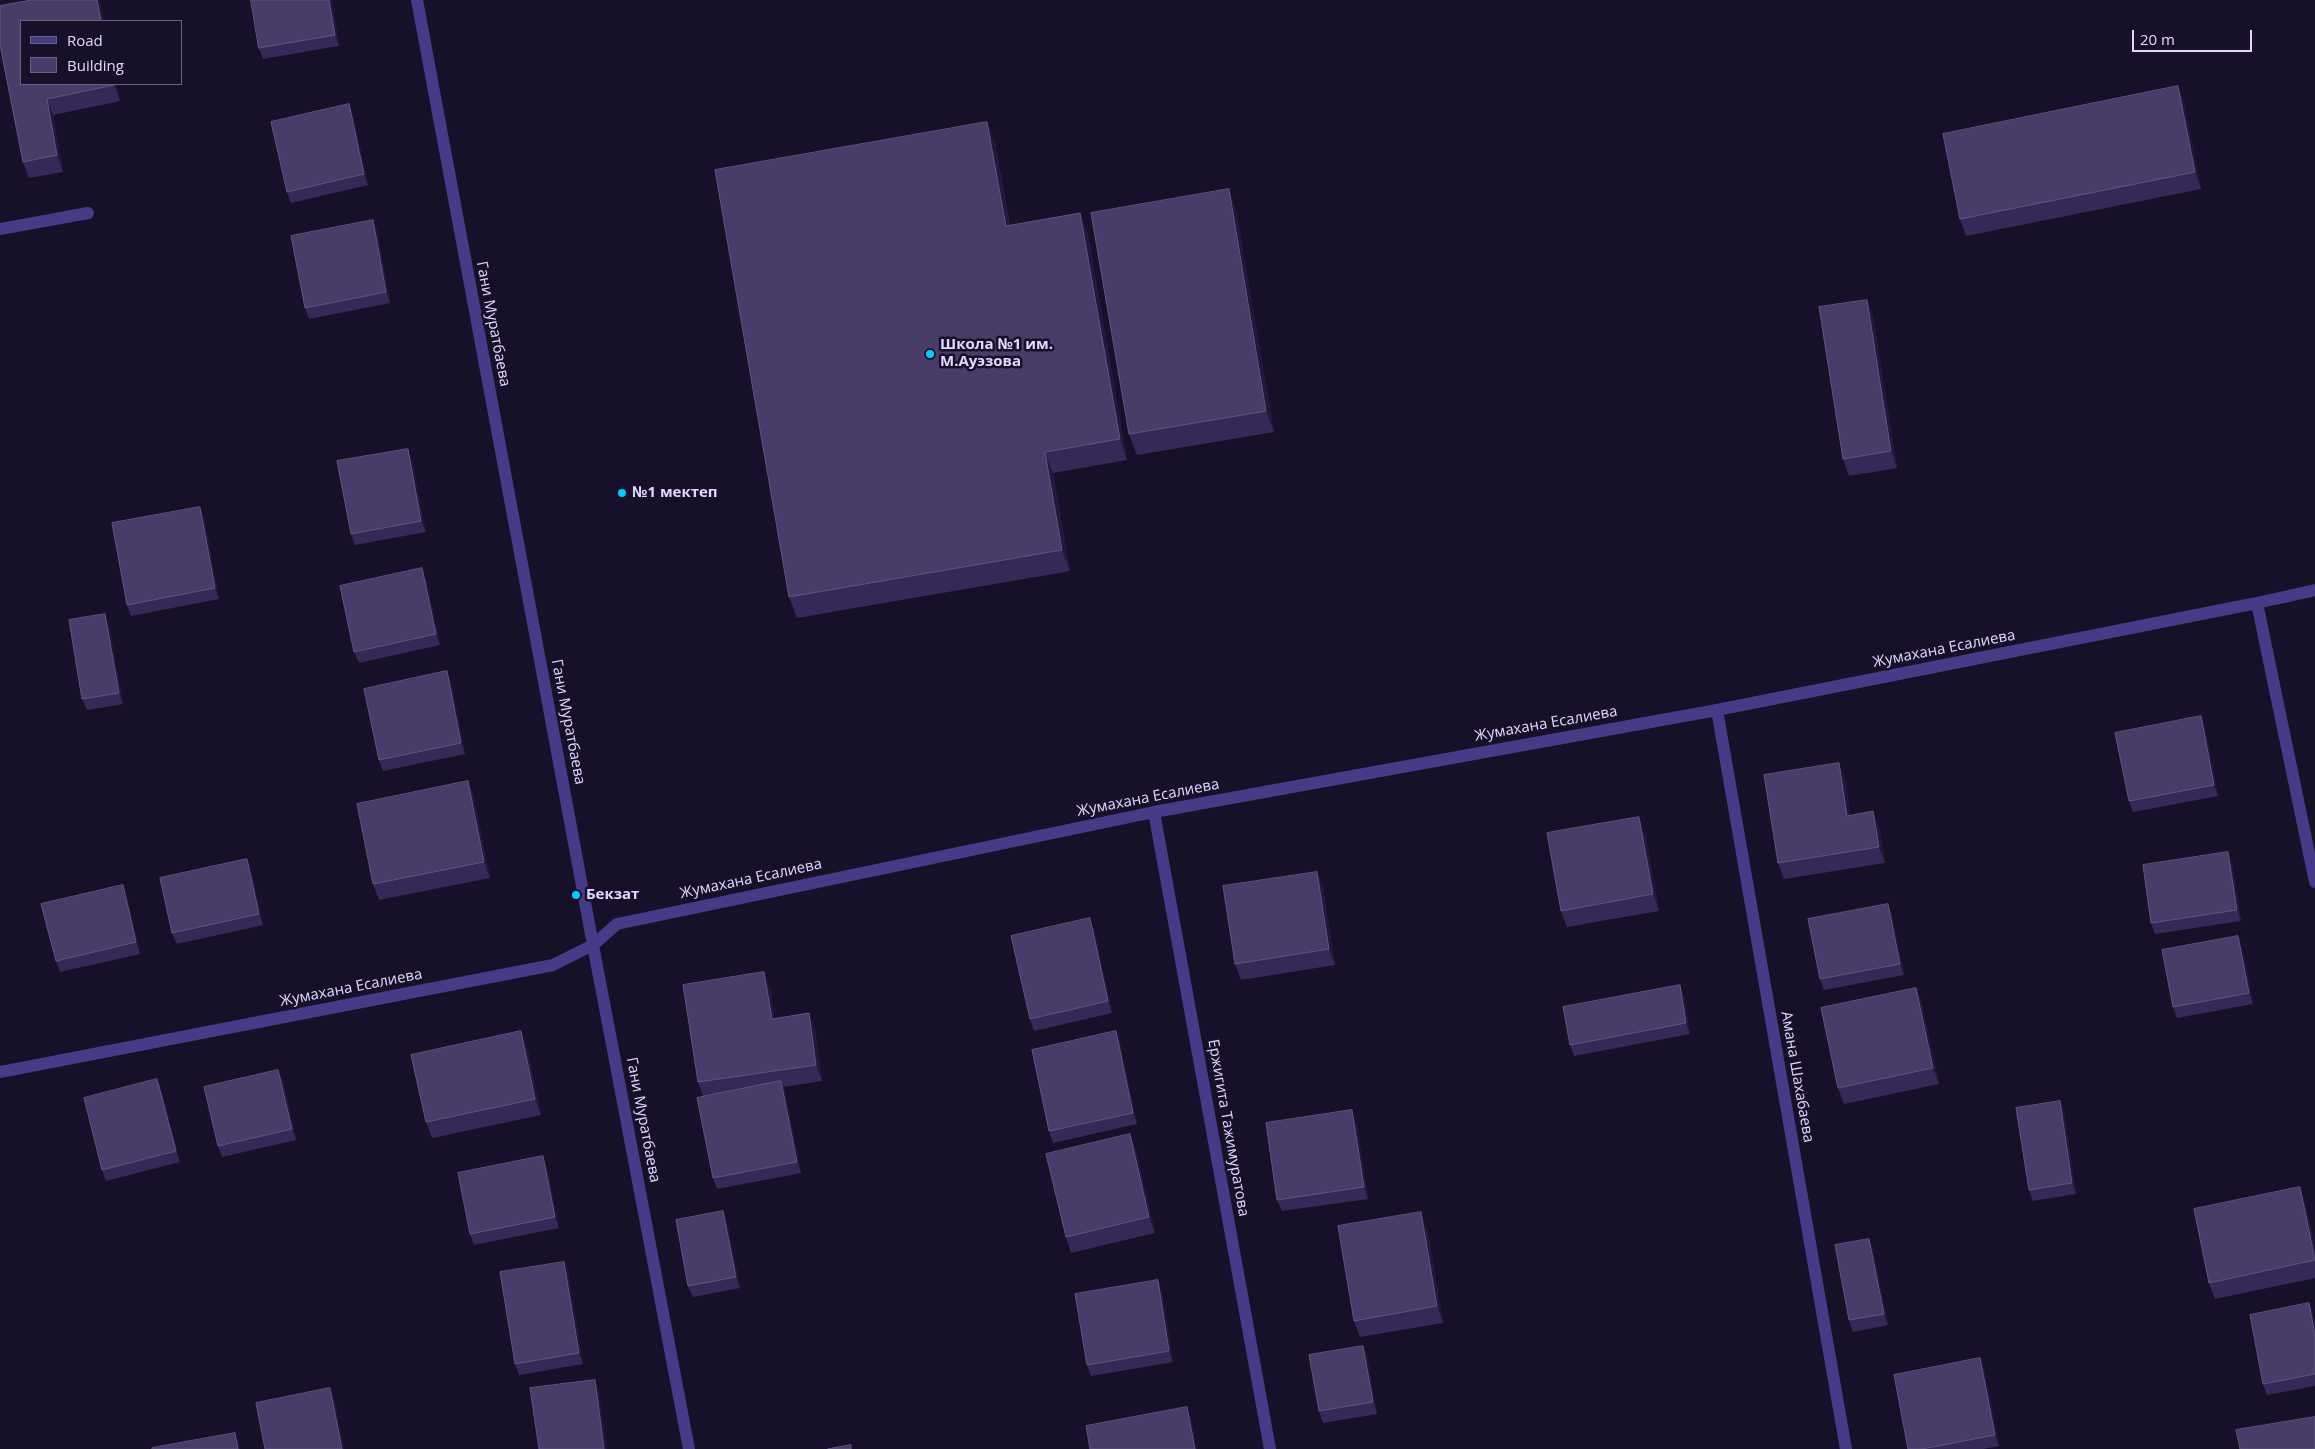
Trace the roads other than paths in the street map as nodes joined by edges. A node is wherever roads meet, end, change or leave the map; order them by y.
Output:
1 (417, 0) edge
2 (88, 213) dead end
3 (0, 229) edge
4 (2315, 590) edge
5 (2257, 603) junction
6 (1717, 710) junction
7 (1154, 812) junction
8 (2315, 882) edge
9 (593, 945) junction
10 (0, 1072) edge
11 (689, 1449) edge
12 (1270, 1449) edge
13 (1846, 1449) edge

1 - 9 street, Гани Муратбаева
2 - 3 street
4 - 5 street, Жумахана Есалиева
5 - 6 street, Жумахана Есалиева
5 - 8 street
6 - 7 street, Жумахана Есалиева
6 - 13 street, Амана Шахабаева
7 - 9 street, Жумахана Есалиева
7 - 12 street, Ержигита Тажимуратова
9 - 10 street, Жумахана Есалиева
9 - 11 street, Гани Муратбаева

